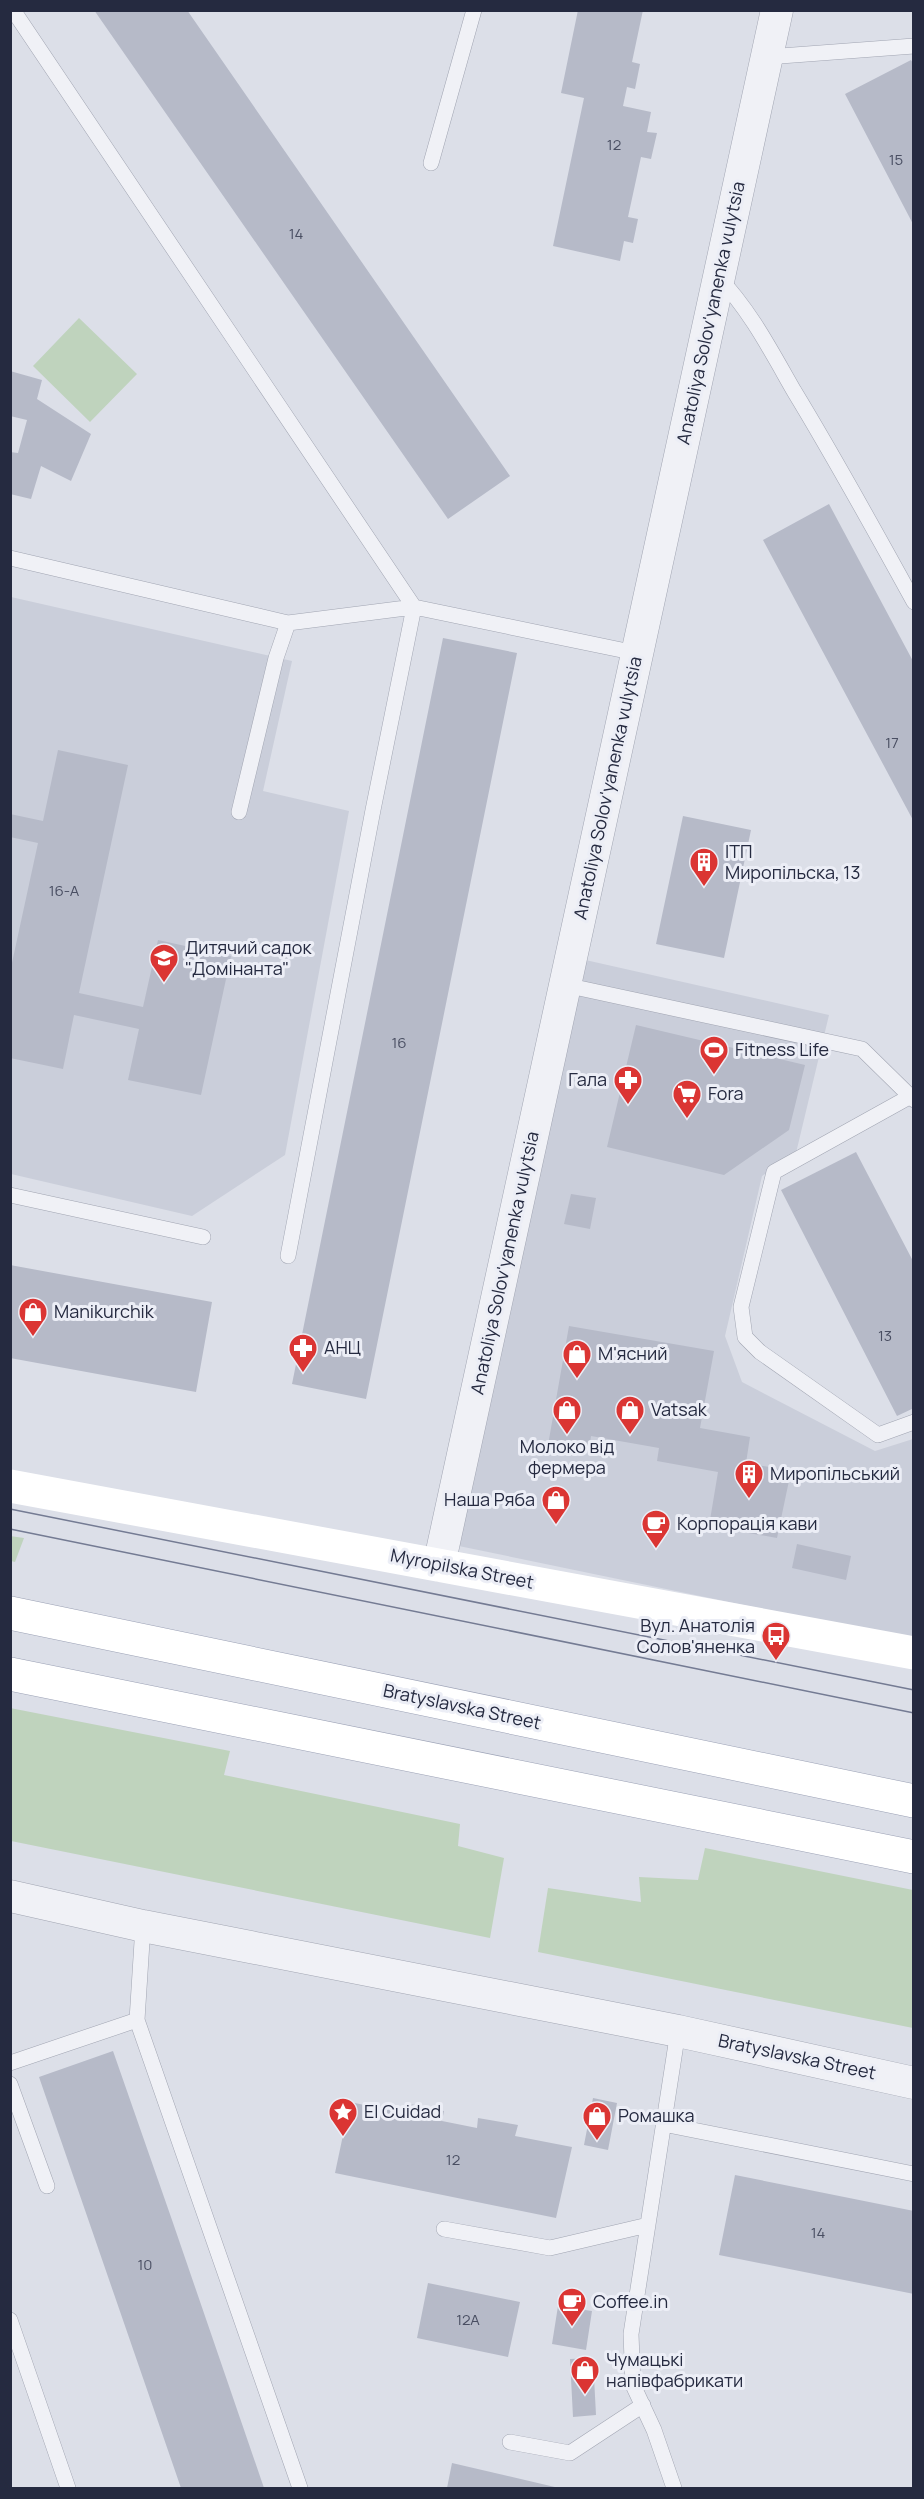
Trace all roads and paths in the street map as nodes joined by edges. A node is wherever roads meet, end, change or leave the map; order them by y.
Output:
1 (474, 10) edge
2 (777, 10) edge
3 (13, 13) edge
4 (914, 46) edge
5 (766, 57) junction
6 (432, 163) dead end
7 (718, 277) junction
8 (10, 558) edge
9 (914, 602) edge
10 (414, 607) junction
11 (288, 623) junction
12 (636, 653) junction
13 (239, 812) dead end
14 (565, 985) junction
15 (912, 1098) edge
16 (10, 1195) edge
17 (203, 1237) dead end
18 (288, 1256) dead end
19 (914, 1422) edge
20 (10, 1486) edge
21 (439, 1565) junction
22 (10, 1613) edge
23 (914, 1653) edge
24 (10, 1674) edge
25 (914, 1801) edge
26 (914, 1857) edge
27 (10, 1896) edge
28 (143, 1926) junction
29 (137, 2020) junction
30 (678, 2031) junction
31 (10, 2063) edge
32 (914, 2083) edge
33 (10, 2084) edge
34 (663, 2124) junction
35 (914, 2174) edge
36 (47, 2186) dead end
37 (648, 2225) junction
38 (444, 2229) dead end
39 (10, 2320) edge
40 (643, 2405) junction
41 (510, 2442) dead end
42 (68, 2488) edge
43 (300, 2488) edge
44 (674, 2488) edge

1 - 6 lane
2 - 5 street, Anatoliya Solov'yanenka vulytsia
3 - 10 lane
4 - 5 lane
5 - 7 street, Anatoliya Solov'yanenka vulytsia
7 - 9 lane
7 - 12 street, Anatoliya Solov'yanenka vulytsia
8 - 11 lane
10 - 11 lane
10 - 12 lane
10 - 18 lane
11 - 13 lane
12 - 14 street, Anatoliya Solov'yanenka vulytsia
14 - 15 lane
14 - 21 street, Anatoliya Solov'yanenka vulytsia
15 - 19 lane
16 - 17 lane
20 - 21 main road, Myropilska Street
21 - 23 main road, Myropilska Street
22 - 25 main road, Bratyslavska Street
24 - 26 main road
27 - 28 street, Bratyslavska Street
28 - 29 lane
28 - 30 street, Bratyslavska Street
29 - 31 lane
29 - 43 lane
30 - 32 street, Bratyslavska Street
30 - 34 lane
33 - 36 lane
34 - 35 lane
34 - 37 lane
37 - 38 lane
37 - 40 lane
39 - 42 lane
40 - 41 lane
40 - 44 lane

